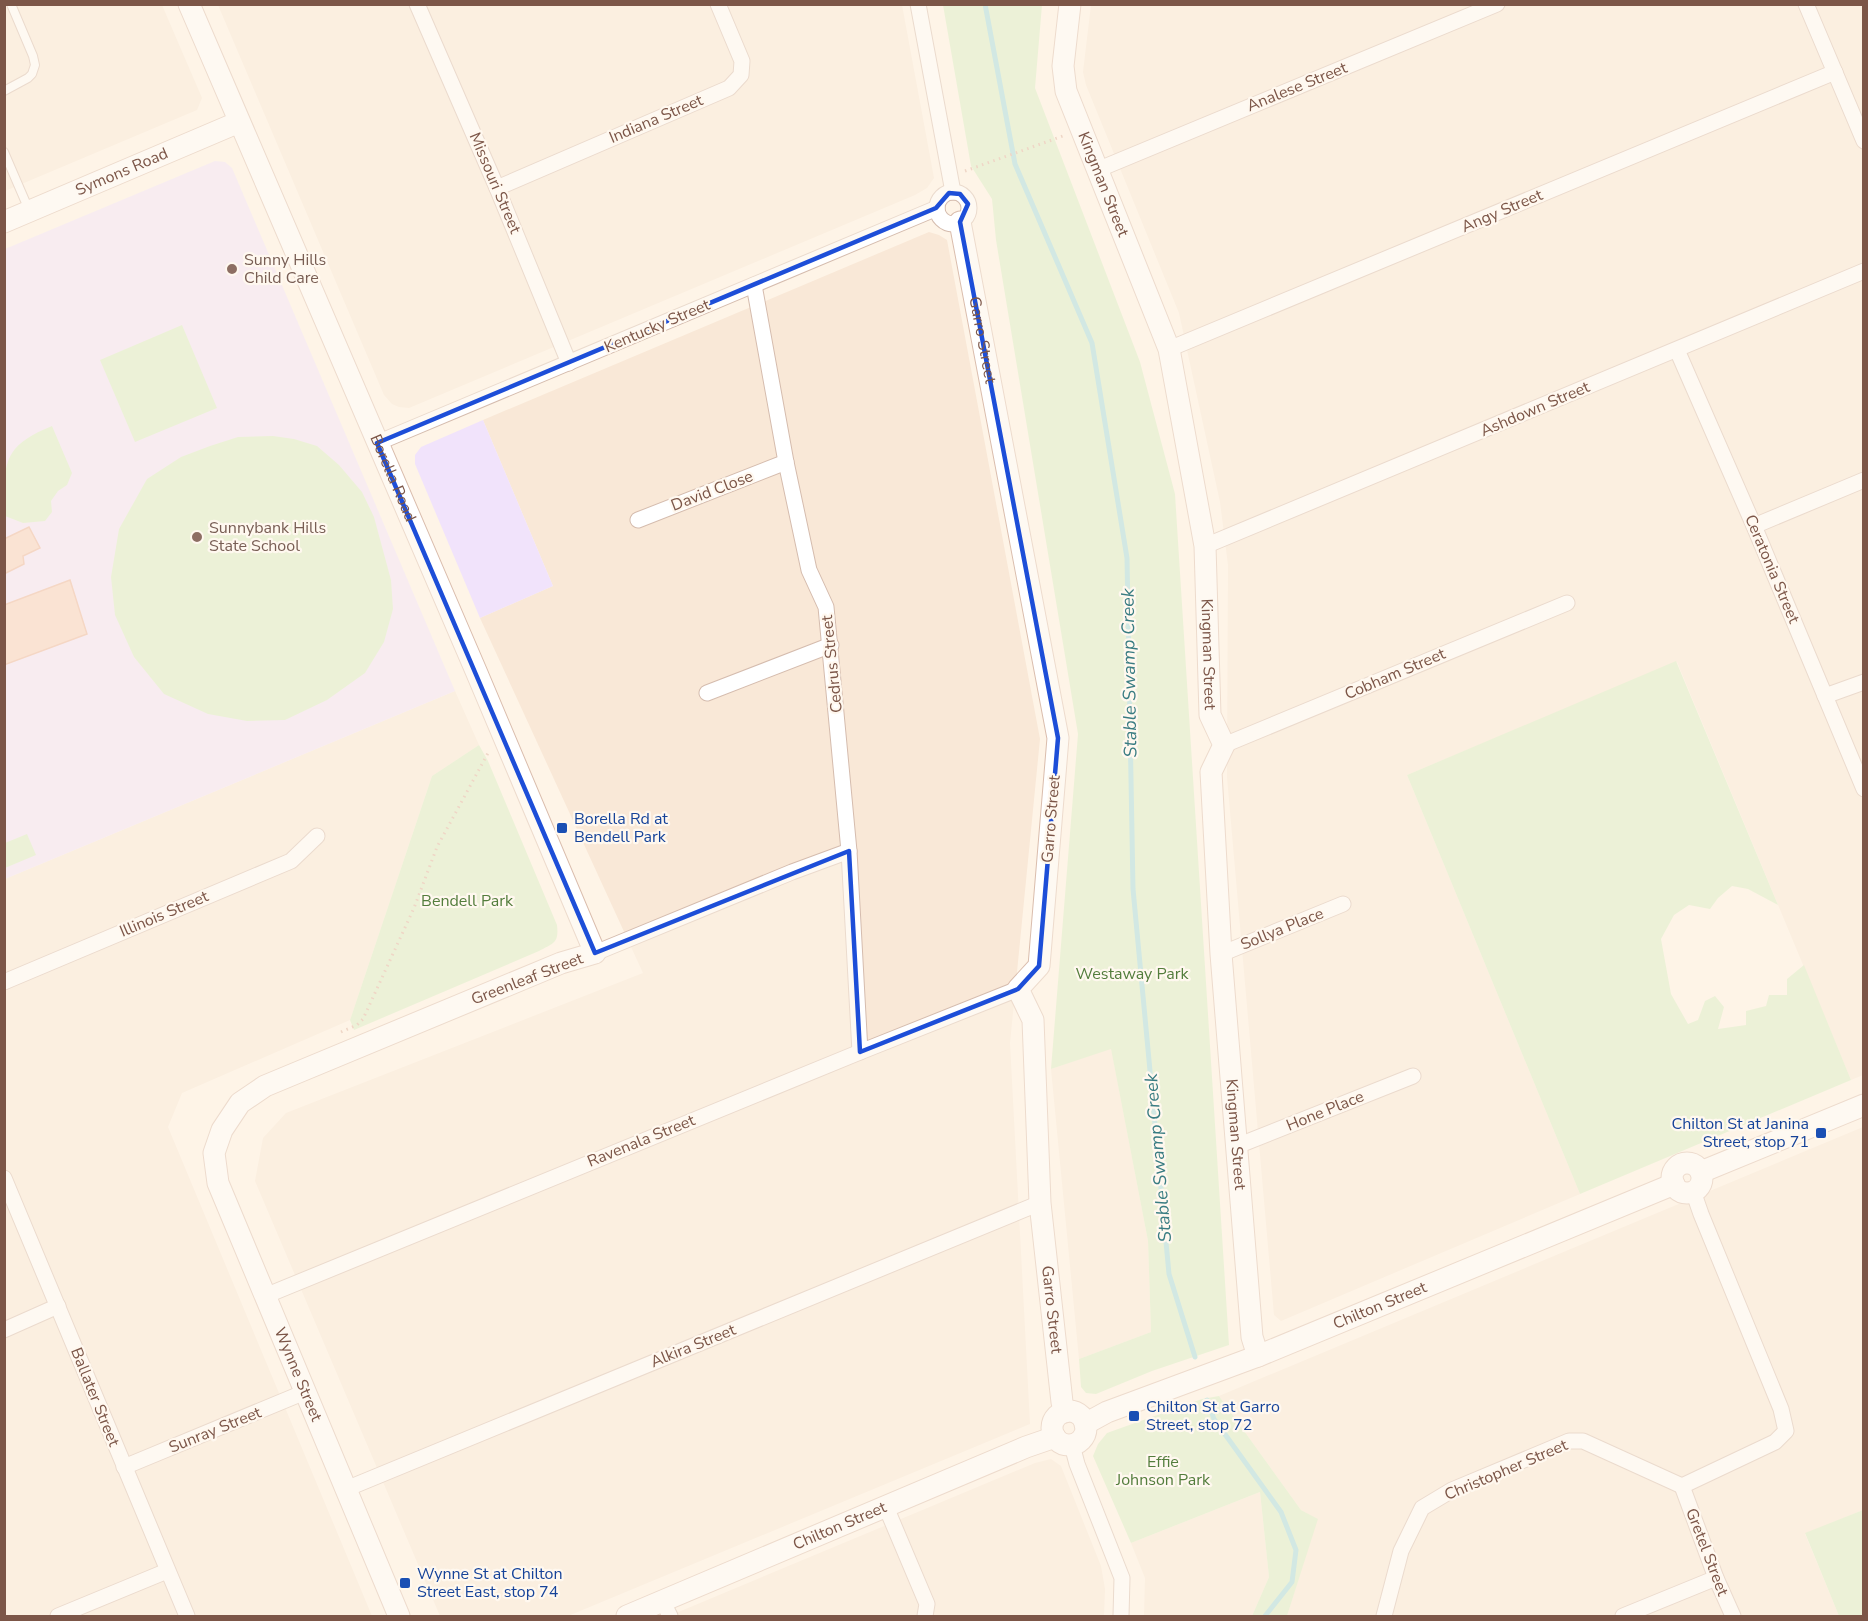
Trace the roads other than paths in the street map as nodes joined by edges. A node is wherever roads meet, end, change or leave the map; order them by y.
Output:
1 (11, 4) edge
2 (189, 4) edge
3 (417, 4) edge
4 (718, 4) edge
5 (918, 4) edge
6 (1071, 4) edge
7 (1497, 4) edge
8 (1806, 4) edge
9 (1834, 72) junction
10 (4, 91) edge
11 (239, 122) junction
12 (1863, 141) edge
13 (4, 152) edge
14 (1097, 170) junction
15 (497, 188) junction
16 (953, 192) junction
17 (937, 208) junction
18 (29, 211) junction
19 (4, 222) edge
20 (960, 222) junction
21 (1863, 272) edge
22 (754, 285) junction
23 (1169, 349) junction
24 (1677, 350) junction
25 (569, 363) junction
26 (377, 443) junction
27 (786, 462) junction
28 (1863, 480) edge
29 (638, 520) dead end
30 (1754, 526) junction
31 (1205, 546) junction
32 (1567, 603) dead end
33 (831, 645) junction
34 (1863, 682) edge
35 (707, 693) dead end
36 (1825, 696) junction
37 (1224, 745) junction
38 (1863, 789) edge
39 (317, 836) dead end
40 (849, 851) junction
41 (1343, 904) dead end
42 (595, 953) junction
43 (1221, 954) junction
44 (4, 982) edge
45 (1018, 988) junction
46 (860, 1052) junction
47 (1413, 1076) dead end
48 (1863, 1105) edge
49 (222, 1130) joint
50 (1237, 1146) junction
51 (4, 1178) edge
52 (1683, 1187) junction
53 (1040, 1203) junction
54 (265, 1296) junction
55 (58, 1306) junction
56 (4, 1330) edge
57 (1258, 1356) junction
58 (305, 1392) junction
59 (1065, 1412) junction
60 (1085, 1424) junction
61 (1063, 1441) junction
62 (124, 1467) junction
63 (1682, 1486) junction
64 (346, 1489) junction
65 (886, 1506) junction
66 (167, 1571) junction
67 (1716, 1578) junction
68 (667, 1609) edge
69 (58, 1617) edge
70 (187, 1617) edge
71 (399, 1617) edge
72 (627, 1617) edge
73 (925, 1617) edge
74 (1121, 1617) edge
75 (1384, 1617) edge
76 (1623, 1617) edge
77 (1732, 1617) edge

1 - 10 lane
2 - 11 street, Borella Road
3 - 15 street, Missouri Street
4 - 15 street, Indiana Street
5 - 16 street
6 - 14 street, Kingman Street
7 - 14 street, Analese Street
8 - 9 street
9 - 12 street
9 - 23 street, Angy Street
11 - 18 street, Symons Road
11 - 26 street, Borella Road
13 - 18 lane
14 - 23 street, Kingman Street
15 - 25 street, Missouri Street
16 - 17 street
16 - 20 street
17 - 20 street
17 - 22 street, Kentucky Street
18 - 19 street, Symons Road
20 - 45 street, Garro Street
21 - 24 street, Ashdown Street
22 - 25 street, Kentucky Street
22 - 27 street, Cedrus Street
23 - 31 street, Kingman Street
24 - 30 street, Ceratonia Street
24 - 31 street, Ashdown Street
25 - 26 street, Kentucky Street
26 - 42 street, Borella Road
27 - 29 street, David Close
27 - 33 street, Cedrus Street
28 - 30 street
30 - 36 street, Ceratonia Street
31 - 37 street, Kingman Street
32 - 37 street, Cobham Street
33 - 35 street
33 - 40 street, Cedrus Street
34 - 36 street
36 - 38 street, Ceratonia Street
37 - 43 street, Kingman Street
39 - 44 street, Illinois Street
40 - 42 street, Greenleaf Street
40 - 46 street, Cedrus Street
41 - 43 street, Sollya Place
42 - 49 street, Greenleaf Street
43 - 50 street, Kingman Street
45 - 46 street, Ravenala Street
45 - 53 street, Garro Street
46 - 54 street, Ravenala Street
47 - 50 street, Hone Place
48 - 52 street
49 - 54 street, Wynne Street
50 - 57 street, Kingman Street
51 - 55 street, Ballater Street
52 - 57 street, Chilton Street
52 - 63 street
53 - 59 street, Garro Street
53 - 64 street, Alkira Street
54 - 58 street, Wynne Street
55 - 56 street
55 - 62 street, Ballater Street
57 - 60 street, Chilton Street
58 - 62 street, Sunray Street
58 - 64 street, Wynne Street
59 - 60 street
59 - 61 street
60 - 61 street
61 - 65 street, Chilton Street
61 - 74 street
62 - 66 street, Ballater Street
63 - 67 street, Gretel Street
63 - 75 street, Christopher Street
64 - 71 street, Wynne Street
65 - 68 street, Chilton Street
65 - 73 street
66 - 69 street
66 - 70 street, Ballater Street
67 - 76 street
67 - 77 street, Gretel Street
68 - 72 street, Chilton Street

